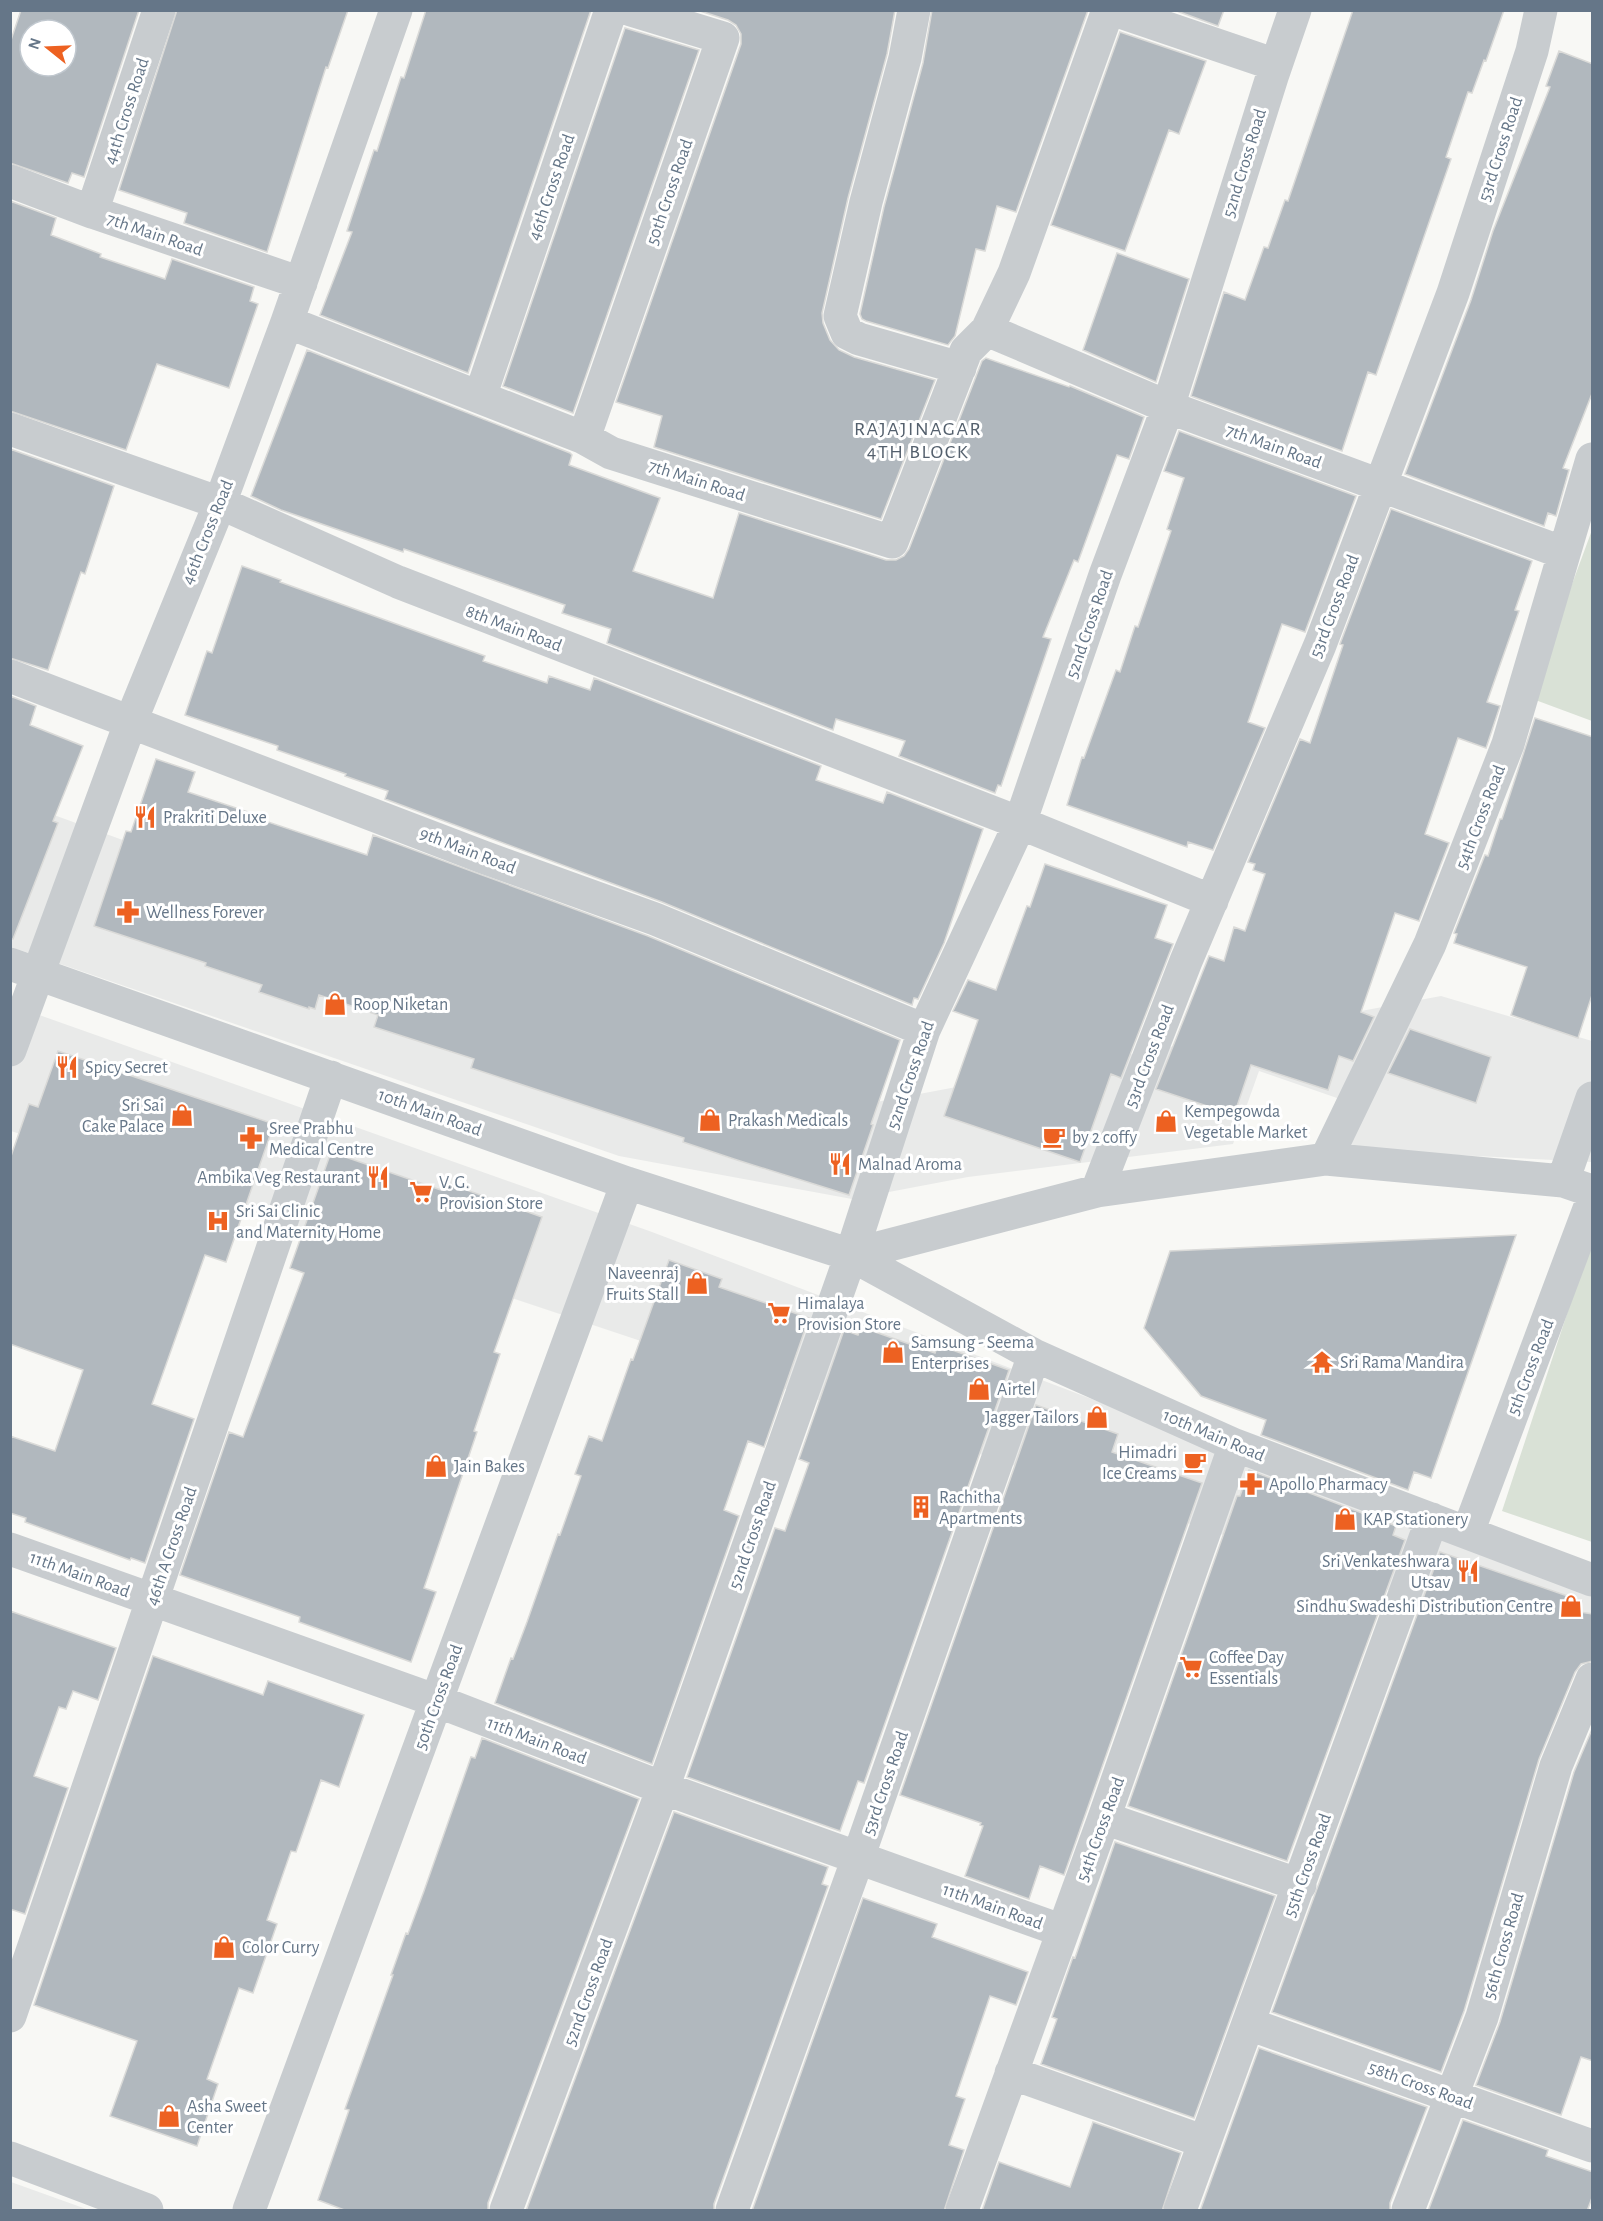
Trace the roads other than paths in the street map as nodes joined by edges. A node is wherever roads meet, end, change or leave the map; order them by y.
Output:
1 (159, 10) edge
2 (396, 10) edge
3 (611, 10) edge
4 (631, 10) edge
5 (914, 10) edge
6 (1108, 10) edge
7 (1114, 10) edge
8 (1295, 10) edge
9 (1541, 10) edge
10 (1276, 64) junction
11 (10, 181) edge
12 (92, 212) junction
13 (301, 283) junction
14 (287, 322) junction
15 (987, 330) junction
16 (960, 368) junction
17 (480, 397) junction
18 (1168, 407) junction
19 (10, 429) edge
20 (584, 438) junction
21 (1593, 459) edge
22 (1380, 485) junction
23 (220, 503) junction
24 (1564, 553) junction
25 (10, 676) edge
26 (131, 721) junction
27 (1020, 823) junction
28 (1212, 901) junction
29 (25, 969) edge
30 (924, 1030) junction
31 (10, 1050) edge
32 (331, 1077) junction
33 (1593, 1098) edge
34 (1326, 1159) junction
35 (627, 1183) junction
36 (1578, 1186) edge
37 (1096, 1191) junction
38 (1593, 1201) edge
39 (851, 1255) junction
40 (1034, 1355) junction
41 (1235, 1445) junction
42 (1432, 1520) junction
43 (1468, 1532) junction
44 (10, 1548) edge
45 (1593, 1580) edge
46 (152, 1600) junction
47 (1593, 1679) edge
48 (436, 1701) junction
49 (663, 1788) junction
50 (1104, 1818) junction
51 (858, 1858) junction
52 (1300, 1885) junction
53 (1063, 1931) junction
54 (10, 2016) edge
55 (1249, 2024) junction
56 (1011, 2073) junction
57 (1452, 2096) junction
58 (1205, 2142) junction
59 (1593, 2146) edge
60 (10, 2158) edge
61 (147, 2211) edge
62 (249, 2211) edge
63 (506, 2211) edge
64 (732, 2211) edge
65 (962, 2211) edge
66 (1180, 2211) edge
67 (1408, 2211) edge

1 - 12 street, 44th Cross Road
2 - 13 street, 46th Cross Road
3 - 17 street, 46th Cross Road
4 - 20 street, 50th Cross Road
5 - 16 street
6 - 15 street, 7th Main Road
7 - 10 street
8 - 10 street, 52nd Cross Road
9 - 22 street, 53rd Cross Road
10 - 18 street, 52nd Cross Road
11 - 12 street, 7th Main Road
12 - 13 street, 7th Main Road
13 - 14 street, 46th Cross Road
14 - 17 street, 7th Main Road
14 - 23 street, 46th Cross Road
15 - 16 street, 7th Main Road
15 - 18 street, 7th Main Road
16 - 20 street, 7th Main Road
17 - 20 street, 7th Main Road
18 - 22 street, 7th Main Road
18 - 27 street, 52nd Cross Road
19 - 23 street, 8th Main Road
21 - 24 street, 54th Cross Road
22 - 24 street, 7th Main Road
22 - 28 street, 53rd Cross Road
23 - 26 street, 46th Cross Road
23 - 27 street, 8th Main Road
24 - 34 street, 54th Cross Road
25 - 26 street, 9th Main Road
26 - 29 street, 46th Cross Road
26 - 30 street, 9th Main Road
27 - 28 street, 8th Main Road
27 - 30 street, 52nd Cross Road
28 - 37 street, 53rd Cross Road
29 - 31 street, 46th Cross Road
29 - 32 street, 10th Main Road
30 - 39 street, 52nd Cross Road
32 - 35 street, 10th Main Road
32 - 46 street, 46th A Cross Road
33 - 36 street
34 - 36 street
34 - 37 street
35 - 39 street, 10th Main Road
35 - 48 street, 50th Cross Road
37 - 39 street
38 - 43 street, 5th Cross Road
39 - 40 street, 10th Main Road
39 - 49 street, 52nd Cross Road
40 - 41 street, 10th Main Road
40 - 51 street, 53rd Cross Road
41 - 42 street, 10th Main Road
41 - 50 street, 54th Cross Road
42 - 43 street, 10th Main Road
42 - 52 street, 55th Cross Road
43 - 45 street, 10th Main Road
44 - 46 street, 11th Main Road
46 - 48 street, 11th Main Road
46 - 54 street, 46th A Cross Road
47 - 57 street, 56th Cross Road
48 - 49 street, 11th Main Road
48 - 62 street, 50th Cross Road
49 - 51 street, 11th Main Road
49 - 63 street, 52nd Cross Road
50 - 52 street
50 - 53 street, 54th Cross Road
51 - 53 street, 11th Main Road
51 - 64 street, 53rd Cross Road
52 - 55 street, 55th Cross Road
53 - 56 street, 54th Cross Road
55 - 57 street, 58th Cross Road
55 - 58 street, 55th Cross Road
56 - 58 street
56 - 65 street, 54th Cross Road
57 - 59 street, 58th Cross Road
57 - 67 street, 56th Cross Road
58 - 66 street, 55th Cross Road
60 - 61 street

